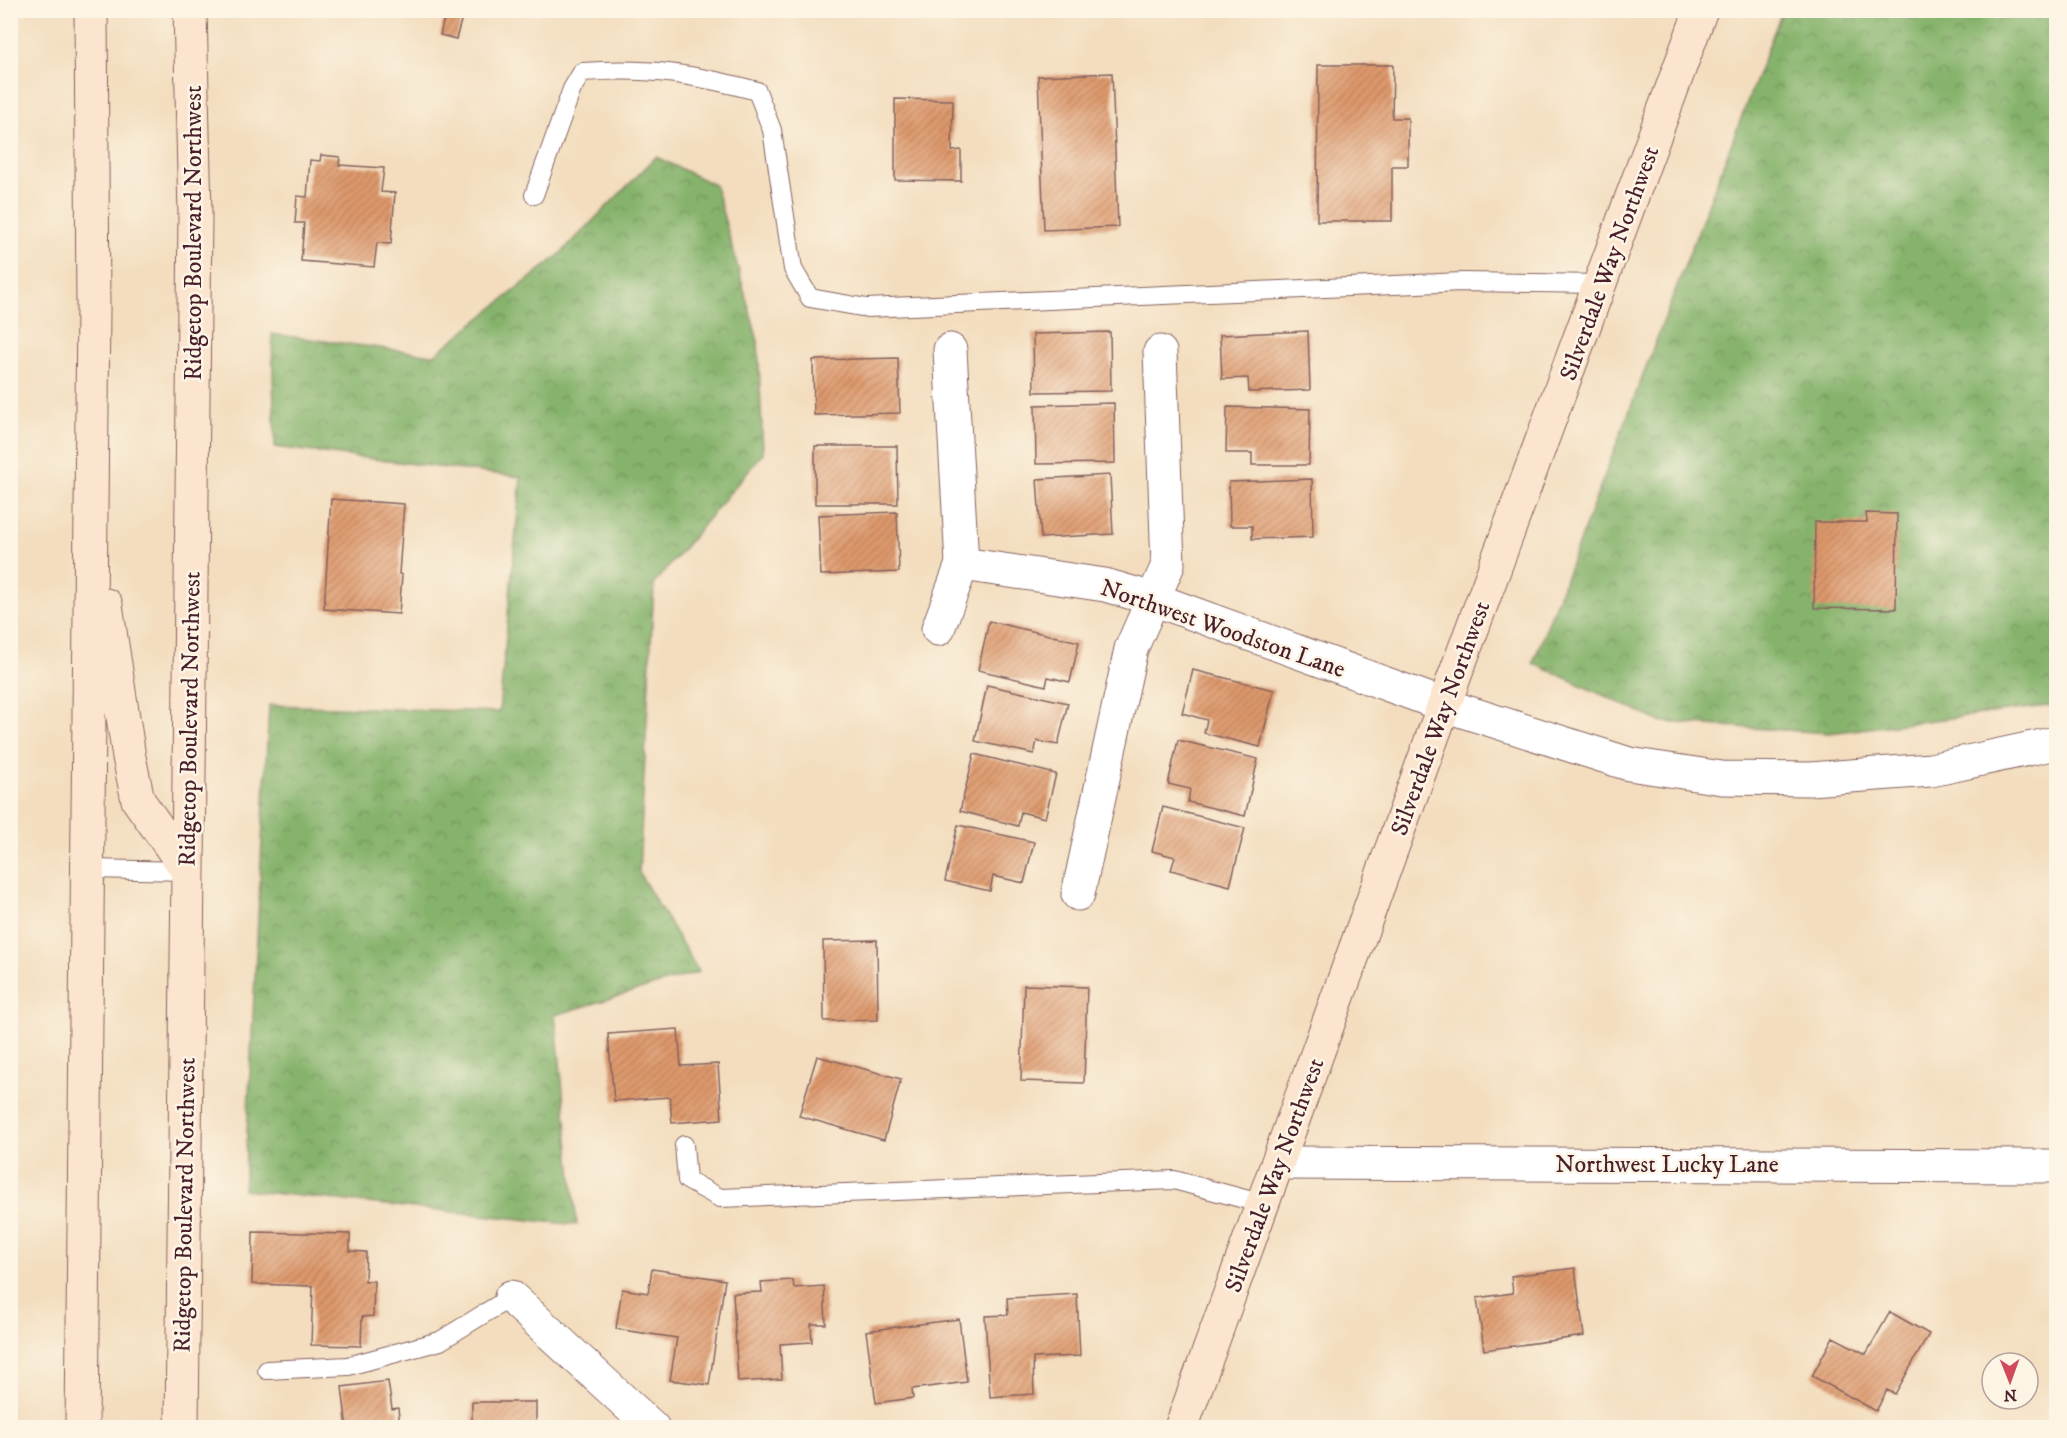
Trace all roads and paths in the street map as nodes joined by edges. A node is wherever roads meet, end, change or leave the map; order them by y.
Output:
1 (91, 10) edge
2 (190, 10) edge
3 (1701, 10) edge
4 (534, 195) dead end
5 (1601, 284) junction
6 (950, 350) dead end
7 (1160, 352) dead end
8 (91, 503) junction
9 (962, 564) junction
10 (1153, 599) junction
11 (938, 629) dead end
12 (1444, 705) junction
13 (2056, 743) edge
14 (88, 868) junction
15 (188, 871) junction
16 (1078, 894) dead end
17 (684, 1145) dead end
18 (1278, 1163) junction
19 (2056, 1166) edge
20 (1263, 1204) junction
21 (511, 1297) joint
22 (267, 1370) dead end
23 (82, 1428) edge
24 (182, 1428) edge
25 (653, 1428) edge
26 (1181, 1428) edge

1 - 8 main road
2 - 15 main road, Ridgetop Boulevard Northwest
3 - 5 main road, Silverdale Way Northwest
4 - 5 lane
5 - 12 main road, Silverdale Way Northwest
6 - 9 street
7 - 10 street
8 - 14 main road
8 - 15 main road
9 - 10 street, Northwest Woodston Lane
9 - 11 street
10 - 12 street, Northwest Woodston Lane
10 - 16 street
12 - 13 street, Northwest Woodston Lane
12 - 18 main road, Silverdale Way Northwest
14 - 15 lane
14 - 23 main road
15 - 24 main road, Ridgetop Boulevard Northwest
17 - 20 lane
18 - 19 street, Northwest Lucky Lane
18 - 20 main road, Silverdale Way Northwest
20 - 26 main road, Silverdale Way Northwest
21 - 22 lane
21 - 25 street

